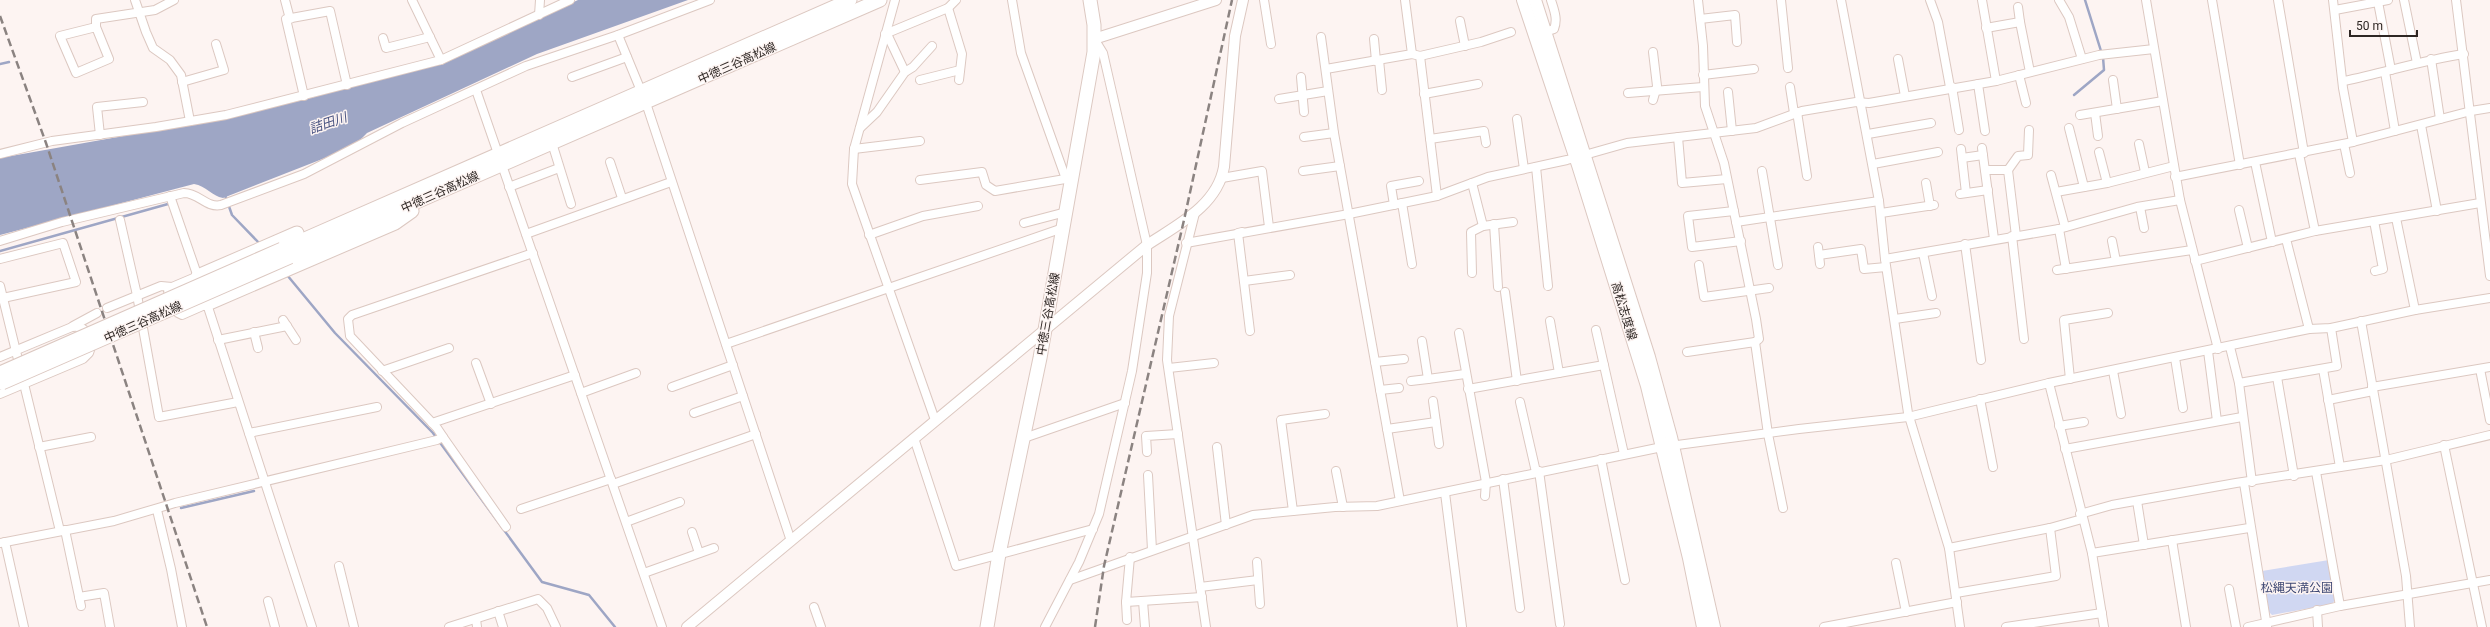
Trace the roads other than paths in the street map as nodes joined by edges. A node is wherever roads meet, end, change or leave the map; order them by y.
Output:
1 (135, 0) edge
2 (174, 0) edge
3 (285, 0) edge
4 (412, 0) edge
5 (540, 0) edge
6 (570, 0) edge
7 (710, 0) edge
8 (850, 0) edge
9 (880, 0) edge
10 (895, 0) edge
11 (956, 0) edge
12 (1012, 0) edge
13 (1090, 0) edge
14 (1216, 0) edge
15 (1243, 0) edge
16 (1264, 0) edge
17 (1405, 0) edge
18 (1523, 0) edge
19 (1535, 0) edge
20 (1551, 0) edge
21 (1698, 0) edge
22 (1781, 0) edge
23 (1841, 0) edge
24 (1930, 0) edge
25 (1982, 0) edge
26 (2059, 0) edge
27 (2146, 0) edge
28 (2212, 0) edge
29 (2278, 0) edge
30 (2333, 0) edge
31 (2388, 0) edge
32 (2404, 0) edge
33 (2456, 0) edge
34 (2378, 2) junction
35 (2018, 7) dead end
36 (948, 8) junction
37 (2335, 10) junction
38 (140, 13) junction
39 (539, 15) junction
40 (290, 19) junction
41 (1700, 19) junction
42 (1460, 21) dead end
43 (2020, 22) junction
44 (96, 27) junction
45 (1986, 28) junction
46 (1511, 32) dead end
47 (1545, 32) junction
48 (886, 34) junction
49 (618, 35) junction
50 (430, 37) junction
51 (1321, 37) dead end
52 (383, 38) dead end
53 (1094, 39) junction
54 (1374, 39) dead end
55 (1737, 42) dead end
56 (216, 44) dead end
57 (1271, 44) dead end
58 (932, 46) dead end
59 (1464, 46) junction
60 (2154, 49) junction
61 (1653, 52) dead end
62 (2464, 54) junction
63 (1416, 55) junction
64 (626, 57) junction
65 (1898, 59) dead end
66 (2082, 59) junction
67 (2431, 59) junction
68 (441, 60) junction
69 (1378, 60) junction
70 (2417, 63) junction
71 (1788, 68) dead end
72 (1326, 69) junction
73 (1754, 69) dead end
74 (960, 70) junction
75 (2388, 71) junction
76 (905, 72) junction
77 (2030, 72) junction
78 (1703, 75) junction
79 (2019, 75) junction
80 (572, 77) dead end
81 (1301, 77) dead end
82 (920, 80) dead end
83 (959, 80) dead end
84 (2113, 80) dead end
85 (1996, 81) junction
86 (2344, 81) junction
87 (182, 82) junction
88 (1478, 84) dead end
89 (1978, 84) junction
90 (347, 85) junction
91 (1790, 87) dead end
92 (1951, 87) junction
93 (1703, 88) junction
94 (476, 90) junction
95 (1382, 90) dead end
96 (1328, 92) junction
97 (1728, 92) dead end
98 (1628, 93) dead end
99 (1424, 94) junction
100 (1303, 95) junction
101 (1654, 95) junction
102 (304, 96) junction
103 (1905, 96) junction
104 (643, 98) junction
105 (1279, 98) dead end
106 (2163, 101) junction
107 (143, 102) dead end
108 (1862, 103) junction
109 (2026, 103) dead end
110 (2490, 108) edge
111 (2117, 109) junction
112 (2471, 111) junction
113 (1304, 112) dead end
114 (2095, 112) junction
115 (1795, 113) junction
116 (2080, 115) dead end
117 (1518, 119) dead end
118 (2440, 119) junction
119 (190, 122) junction
120 (1931, 123) dead end
121 (2421, 125) junction
122 (2069, 128) dead end
123 (860, 129) junction
124 (1959, 130) dead end
125 (2030, 130) dead end
126 (1732, 131) junction
127 (1985, 131) dead end
128 (2395, 131) junction
129 (1334, 133) junction
130 (1715, 133) junction
131 (1868, 134) junction
132 (100, 135) junction
133 (2098, 136) dead end
134 (1304, 137) dead end
135 (1678, 137) junction
136 (1430, 139) junction
137 (920, 141) dead end
138 (2353, 142) junction
139 (552, 143) junction
140 (1486, 143) dead end
141 (2139, 144) dead end
142 (2344, 144) junction
143 (854, 149) junction
144 (1961, 149) dead end
145 (1938, 152) dead end
146 (2099, 152) dead end
147 (2302, 153) junction
148 (0, 154) edge
149 (1580, 155) junction
150 (1962, 158) junction
151 (500, 159) junction
152 (610, 162) dead end
153 (2255, 162) junction
154 (1873, 164) junction
155 (2240, 165) junction
156 (1340, 166) junction
157 (2174, 166) junction
158 (1536, 167) junction
159 (559, 168) junction
160 (1524, 169) junction
161 (1985, 170) junction
162 (2008, 170) junction
163 (1303, 171) dead end
164 (1762, 171) dead end
165 (2146, 172) junction
166 (2350, 173) dead end
167 (2051, 175) dead end
168 (1807, 176) dead end
169 (2175, 177) junction
170 (1069, 178) junction
171 (1222, 178) junction
172 (1727, 179) junction
173 (920, 180) dead end
174 (671, 182) junction
175 (1420, 182) dead end
176 (1472, 183) junction
177 (1926, 183) dead end
178 (2107, 183) junction
179 (425, 186) junction
180 (510, 187) junction
181 (2084, 187) junction
182 (1988, 190) junction
183 (2056, 192) junction
184 (438, 194) junction
185 (170, 196) junction
186 (1437, 196) junction
187 (622, 198) junction
188 (2180, 200) junction
189 (1879, 201) junction
190 (571, 204) dead end
191 (1398, 204) junction
192 (2480, 204) junction
193 (978, 206) dead end
194 (2140, 207) junction
195 (2239, 210) dead end
196 (1734, 211) junction
197 (2437, 211) junction
198 (1066, 212) junction
199 (1194, 213) junction
200 (1881, 213) junction
201 (1349, 214) junction
202 (1770, 216) junction
203 (2396, 218) junction
204 (120, 220) dead end
205 (2374, 221) junction
206 (1513, 222) dead end
207 (1736, 222) junction
208 (1024, 223) dead end
209 (1296, 223) junction
210 (1494, 224) junction
211 (1483, 226) junction
212 (1269, 227) junction
213 (1063, 228) junction
214 (2062, 228) junction
215 (2144, 228) dead end
216 (2315, 232) junction
217 (1238, 233) junction
218 (526, 234) junction
219 (869, 235) junction
220 (2014, 236) junction
221 (1994, 239) junction
222 (2286, 239) junction
223 (0, 241) edge
224 (1741, 241) junction
225 (2112, 241) dead end
226 (2272, 242) junction
227 (1186, 243) junction
228 (1965, 244) junction
229 (1147, 245) junction
230 (2248, 248) junction
231 (2192, 250) junction
232 (532, 252) junction
233 (286, 253) junction
234 (1923, 253) junction
235 (0, 258) edge
236 (2116, 261) junction
237 (2194, 261) junction
238 (1886, 263) junction
239 (1412, 264) dead end
240 (1820, 264) dead end
241 (1699, 265) dead end
242 (1778, 266) dead end
243 (2066, 268) junction
244 (2057, 270) dead end
245 (2375, 271) dead end
246 (1472, 273) dead end
247 (1290, 275) dead end
248 (198, 276) junction
249 (2490, 276) edge
250 (1244, 281) junction
251 (1548, 286) dead end
252 (172, 287) junction
253 (888, 287) junction
254 (1769, 288) dead end
255 (1749, 290) junction
256 (1, 292) edge
257 (137, 295) junction
258 (1932, 296) dead end
259 (2490, 298) edge
260 (207, 304) junction
261 (107, 308) dead end
262 (2415, 310) junction
263 (97, 313) dead end
264 (1936, 313) dead end
265 (2108, 313) dead end
266 (1895, 319) junction
267 (1550, 321) dead end
268 (2361, 321) junction
269 (72, 326) junction
270 (2331, 328) junction
271 (2310, 329) junction
272 (1596, 330) dead end
273 (1250, 331) dead end
274 (254, 332) junction
275 (1043, 332) junction
276 (1459, 333) dead end
277 (2024, 339) dead end
278 (218, 340) junction
279 (296, 340) dead end
280 (1422, 341) dead end
281 (1755, 342) junction
282 (726, 344) junction
283 (2230, 347) junction
284 (258, 348) dead end
285 (449, 348) dead end
286 (2218, 349) junction
287 (16, 350) junction
288 (2208, 351) junction
289 (1687, 352) dead end
290 (0, 357) edge
291 (2175, 358) junction
292 (1404, 359) dead end
293 (1981, 360) dead end
294 (1214, 362) dead end
295 (1375, 362) junction
296 (476, 363) dead end
297 (733, 365) junction
298 (1604, 365) junction
299 (2490, 366) edge
300 (1169, 368) junction
301 (2480, 368) junction
302 (2323, 369) junction
303 (382, 371) junction
304 (2113, 371) junction
305 (636, 373) dead end
306 (1559, 373) junction
307 (1465, 374) junction
308 (575, 375) junction
309 (2277, 377) junction
310 (1428, 379) junction
311 (2070, 379) junction
312 (1411, 381) dead end
313 (1517, 381) junction
314 (2049, 383) junction
315 (2238, 383) junction
316 (1, 384) edge
317 (24, 384) junction
318 (672, 387) dead end
319 (1399, 388) dead end
320 (2373, 389) junction
321 (1380, 390) junction
322 (1468, 390) junction
323 (581, 393) junction
324 (743, 396) junction
325 (1980, 399) junction
326 (2328, 400) junction
327 (1433, 401) dead end
328 (238, 402) junction
329 (1520, 402) dead end
330 (1125, 403) junction
331 (491, 404) junction
332 (377, 407) dead end
333 (2183, 408) dead end
334 (694, 413) dead end
335 (1325, 414) dead end
336 (2121, 414) dead end
337 (1908, 417) junction
338 (2242, 417) junction
339 (935, 420) junction
340 (2490, 420) edge
341 (2217, 421) junction
342 (1436, 422) junction
343 (2084, 422) dead end
344 (432, 423) junction
345 (2059, 426) junction
346 (1387, 429) junction
347 (249, 433) junction
348 (756, 434) junction
349 (1178, 434) junction
350 (1768, 434) junction
351 (2490, 435) edge
352 (91, 437) dead end
353 (443, 437) junction
354 (914, 438) junction
355 (1024, 438) junction
356 (1439, 444) dead end
357 (2444, 444) junction
358 (39, 447) junction
359 (1217, 447) dead end
360 (1667, 447) junction
361 (2065, 449) junction
362 (1147, 452) dead end
363 (1624, 454) junction
364 (1601, 459) junction
365 (2386, 460) junction
366 (1993, 467) dead end
367 (2340, 467) junction
368 (1336, 471) dead end
369 (1537, 472) junction
370 (2316, 472) junction
371 (1148, 475) dead end
372 (2294, 476) junction
373 (1503, 479) junction
374 (265, 481) junction
375 (612, 482) junction
376 (1486, 482) junction
377 (2248, 482) junction
378 (1445, 493) junction
379 (1485, 496) dead end
380 (1400, 501) junction
381 (2137, 501) junction
382 (680, 502) dead end
383 (1343, 507) junction
384 (1783, 508) dead end
385 (521, 509) dead end
386 (157, 510) junction
387 (1293, 511) junction
388 (2081, 517) junction
389 (626, 522) junction
390 (1226, 524) junction
391 (506, 527) dead end
392 (2050, 528) junction
393 (2249, 528) junction
394 (1093, 529) junction
395 (62, 530) junction
396 (692, 532) dead end
397 (1194, 536) junction
398 (2172, 540) junction
399 (791, 541) junction
400 (2, 542) edge
401 (2144, 545) junction
402 (714, 548) dead end
403 (1949, 548) junction
404 (1152, 550) junction
405 (699, 553) junction
406 (999, 554) junction
407 (2092, 554) junction
408 (1130, 557) junction
409 (1257, 562) dead end
410 (1896, 563) dead end
411 (339, 566) dead end
412 (644, 573) junction
413 (1070, 580) junction
414 (1258, 580) junction
415 (1625, 580) dead end
416 (2490, 580) edge
417 (2472, 582) junction
418 (1200, 587) junction
419 (2229, 589) dead end
420 (1956, 593) junction
421 (2409, 594) junction
422 (1202, 596) junction
423 (79, 597) junction
424 (268, 601) dead end
425 (1142, 601) junction
426 (1126, 602) junction
427 (1957, 602) junction
428 (1260, 604) dead end
429 (81, 606) dead end
430 (2340, 606) junction
431 (814, 607) dead end
432 (1520, 608) dead end
433 (2317, 610) junction
434 (498, 611) junction
435 (1906, 612) junction
436 (2102, 613) junction
437 (1127, 620) dead end
438 (476, 623) edge
439 (1871, 623) edge
440 (1560, 624) dead end
441 (2267, 625) edge
442 (24, 627) edge
443 (110, 627) edge
444 (182, 627) edge
445 (275, 627) edge
446 (312, 627) edge
447 (354, 627) edge
448 (449, 627) edge
449 (503, 627) edge
450 (556, 627) edge
451 (662, 627) edge
452 (686, 627) edge
453 (821, 627) edge
454 (987, 627) edge
455 (1044, 627) edge
456 (1145, 627) edge
457 (1206, 627) edge
458 (1462, 627) edge
459 (1703, 627) edge
460 (1714, 627) edge
461 (1824, 627) edge
462 (1960, 627) edge
463 (2006, 627) edge
464 (2104, 627) edge
465 (2186, 627) edge
466 (2236, 627) edge
467 (2248, 627) edge
468 (2318, 627) edge
469 (2410, 627) edge
470 (2482, 627) edge

1 - 38 street
2 - 38 street
3 - 40 street
4 - 50 street
5 - 39 street
6 - 39 street
7 - 49 street
8 - 104 main road, 中徳三谷高松線
9 - 104 main road, 中徳三谷高松線
10 - 48 street
11 - 36 street
12 - 170 street
13 - 53 main road, 中徳三谷高松線
14 - 53 street
15 - 171 street
16 - 57 street
17 - 63 street
18 - 149 main road, 高松志度線
19 - 47 main road, 高松志度線
20 - 47 street
21 - 41 street
22 - 71 street
23 - 108 street
24 - 92 street
25 - 45 street
26 - 66 street
27 - 60 street
28 - 155 street
29 - 147 street
30 - 37 street
31 - 34 street
32 - 70 street
33 - 62 street
34 - 37 street
34 - 75 street
35 - 43 street
36 - 48 street
36 - 74 street
37 - 86 street
38 - 44 street
38 - 87 street
39 - 68 street
40 - 90 street
40 - 102 street
41 - 55 street
41 - 78 street
42 - 59 street
43 - 45 street
43 - 77 street
44 - 44 street
45 - 85 street
46 - 59 street
47 - 149 main road, 高松志度線
48 - 76 street
48 - 123 street
49 - 64 street
49 - 94 street
50 - 52 street
50 - 68 street
51 - 72 street
53 - 170 main road, 中徳三谷高松線
53 - 229 street
54 - 69 street
56 - 87 street
58 - 76 street
59 - 63 street
60 - 66 street
60 - 106 street
61 - 101 street
62 - 67 street
62 - 112 street
63 - 69 street
63 - 99 street
64 - 80 street
64 - 104 street
65 - 103 street
66 - 77 street
67 - 70 street
67 - 118 street
68 - 90 street
69 - 72 street
69 - 95 street
70 - 75 street
72 - 96 street
73 - 78 street
74 - 82 street
74 - 83 street
75 - 86 street
75 - 128 street
76 - 123 street
77 - 79 street
78 - 93 street
79 - 85 street
79 - 109 street
81 - 100 street
84 - 111 street
85 - 89 street
86 - 138 street
87 - 119 street
88 - 99 street
89 - 92 street
89 - 127 street
90 - 102 street
91 - 115 street
92 - 103 street
92 - 124 street
93 - 101 street
93 - 130 street
94 - 151 street
94 - 185 street
96 - 100 street
96 - 129 street
97 - 126 street
98 - 101 street
99 - 136 street
100 - 105 street
100 - 113 street
102 - 119 street
103 - 108 street
104 - 139 main road, 中徳三谷高松線
104 - 151 main road, 中徳三谷高松線
104 - 174 street
106 - 111 street
106 - 157 street
107 - 132 street
108 - 115 street
108 - 131 street
110 - 112 street
111 - 114 street
112 - 118 street
112 - 192 street
114 - 116 street
114 - 133 street
115 - 126 street
115 - 168 street
117 - 160 street
118 - 121 street
119 - 132 street
120 - 131 street
121 - 128 street
121 - 197 street
122 - 181 street
123 - 143 street
125 - 162 street
126 - 130 street
128 - 138 street
129 - 134 street
129 - 156 street
130 - 135 street
130 - 172 street
131 - 154 street
132 - 148 street
135 - 149 street
135 - 172 street
136 - 140 street
136 - 186 street
137 - 143 street
138 - 142 street
139 - 151 main road, 中徳三谷高松線
139 - 159 street
141 - 165 street
142 - 147 street
142 - 166 street
143 - 219 street
144 - 150 street
145 - 154 street
146 - 178 street
147 - 153 street
147 - 216 street
149 - 158 street
149 - 360 main road, 高松志度線
150 - 161 street
150 - 182 street
151 - 179 main road, 中徳三谷高松線
151 - 180 street
151 - 184 main road, 中徳三谷高松線
152 - 187 street
153 - 155 street
153 - 226 street
154 - 189 street
155 - 169 street
156 - 163 street
156 - 201 street
157 - 165 street
157 - 169 street
158 - 160 street
158 - 251 street
159 - 180 street
159 - 190 street
160 - 176 street
161 - 162 street
161 - 182 street
162 - 220 street
164 - 202 street
165 - 178 street
167 - 183 street
169 - 188 street
170 - 173 street
170 - 198 main road, 中徳三谷高松線
171 - 199 street
171 - 212 street
172 - 196 street
174 - 187 street
174 - 282 street
175 - 191 street
176 - 186 street
176 - 211 street
177 - 200 street
178 - 181 street
179 - 233 main road, 中徳三谷高松線
179 - 248 main road
180 - 218 street
181 - 183 street
182 - 221 street
183 - 214 street
184 - 233 main road, 中徳三谷高松線
184 - 260 main road
185 - 223 street
185 - 248 street
186 - 191 street
187 - 218 street
188 - 194 street
188 - 231 street
189 - 200 street
189 - 202 street
191 - 201 street
191 - 239 street
192 - 197 street
192 - 249 street
193 - 219 street
194 - 214 street
194 - 215 street
195 - 230 street
196 - 207 street
196 - 224 street
197 - 203 street
198 - 208 street
198 - 213 main road, 中徳三谷高松線
199 - 227 street
199 - 229 street
200 - 238 street
201 - 209 street
201 - 295 street
202 - 207 street
202 - 242 street
203 - 205 street
203 - 262 street
204 - 257 street
205 - 216 street
205 - 245 street
206 - 210 street
207 - 224 street
209 - 212 street
209 - 217 street
210 - 211 street
210 - 313 street
211 - 246 street
212 - 217 street
213 - 253 street
213 - 275 main road, 中徳三谷高松線
214 - 220 street
214 - 243 street
216 - 222 street
217 - 227 street
217 - 250 street
218 - 232 street
219 - 253 street
220 - 221 street
220 - 277 street
221 - 228 street
222 - 226 street
222 - 271 street
224 - 255 street
225 - 236 street
226 - 230 street
227 - 300 street
228 - 234 street
228 - 293 street
229 - 275 street
229 - 330 street
230 - 237 street
231 - 236 street
231 - 237 street
232 - 303 street
232 - 308 street
233 - 316 main road, 中徳三谷高松線, bridge
234 - 238 street
234 - 258 street
235 - 256 street
236 - 243 street
237 - 286 street
238 - 240 street
238 - 266 street
241 - 255 street
243 - 244 street
247 - 250 street
248 - 252 street
248 - 260 street
250 - 273 street
252 - 257 street
252 - 260 street
253 - 282 street
253 - 339 street
254 - 255 street
255 - 281 street
256 - 287 street
257 - 261 street
257 - 328 street
259 - 262 street
260 - 278 street
262 - 268 street
263 - 269 street
264 - 266 street
265 - 311 street
266 - 337 street
267 - 306 street
268 - 270 street
268 - 320 street
269 - 287 street
269 - 317 street
270 - 271 street
270 - 302 street
271 - 283 street
272 - 298 street
274 - 278 street
274 - 279 street
274 - 284 street
275 - 339 street
275 - 355 main road, 中徳三谷高松線
276 - 307 street
278 - 328 street
280 - 310 street
281 - 289 street
281 - 350 street
282 - 297 street
283 - 286 street
283 - 315 street
285 - 303 street
286 - 288 street
287 - 290 street
287 - 317 street
288 - 291 street
288 - 341 street
291 - 304 street
291 - 333 street
292 - 295 street
294 - 300 street
295 - 321 street
296 - 331 street
297 - 318 street
297 - 324 street
298 - 306 street
298 - 363 street
299 - 301 street
300 - 349 street
301 - 320 street
301 - 340 street
302 - 309 street
302 - 326 street
303 - 344 street
304 - 311 street
304 - 336 street
305 - 323 street
306 - 313 street
307 - 310 street
307 - 322 street
308 - 323 street
308 - 331 street
309 - 315 street
309 - 372 street
310 - 312 street
311 - 314 street
313 - 322 street
314 - 325 street
314 - 345 street
315 - 338 street
316 - 317 street
317 - 358 street
319 - 321 street
320 - 326 street
320 - 365 street
321 - 346 street
322 - 376 street
323 - 375 street
324 - 334 street
324 - 348 street
325 - 337 street
325 - 366 street
326 - 367 street
327 - 342 street
328 - 347 street
329 - 369 street
330 - 355 street
330 - 394 street
331 - 344 street
332 - 347 street
335 - 387 street
337 - 350 street
337 - 403 street
338 - 341 street
338 - 377 street
339 - 354 street
341 - 361 street
342 - 346 street
342 - 356 street
343 - 345 street
344 - 353 street
345 - 361 street
346 - 380 street
347 - 374 street
348 - 375 street
348 - 399 street
349 - 362 street
349 - 397 street
350 - 360 street
350 - 384 street
351 - 357 street
352 - 358 street
353 - 374 street
353 - 391 street
354 - 399 street
354 - 406 street
355 - 406 main road, 中徳三谷高松線
357 - 365 street
357 - 417 street
358 - 395 street
359 - 390 street
360 - 363 street
360 - 459 main road, 高松志度線
360 - 460 main road, 高松志度線
361 - 388 street
363 - 364 street
364 - 369 street
364 - 415 street
365 - 367 street
365 - 421 street
367 - 370 street
368 - 383 street
369 - 373 street
369 - 440 street
370 - 372 street
370 - 430 street
371 - 404 street
372 - 377 street
373 - 376 street
373 - 432 street
374 - 386 street
374 - 446 street
375 - 385 street
375 - 389 street
376 - 378 street
376 - 379 street
377 - 381 street
377 - 393 street
378 - 380 street
378 - 458 street
380 - 383 street
381 - 388 street
381 - 401 street
382 - 389 street
383 - 387 street
386 - 395 street
386 - 444 street
387 - 390 street
388 - 392 street
388 - 407 street
389 - 412 street
390 - 397 street
392 - 403 street
392 - 420 street
393 - 398 street
393 - 441 street
394 - 406 street
394 - 413 street
395 - 400 street
395 - 423 street
396 - 405 street
397 - 404 street
397 - 418 street
398 - 401 street
398 - 465 street
399 - 452 street
400 - 442 street
401 - 407 street
402 - 405 street
403 - 420 street
404 - 408 street
405 - 412 street
406 - 454 main road, 中徳三谷高松線
407 - 436 street
408 - 413 street
408 - 426 street
409 - 414 street
410 - 435 street
411 - 447 street
412 - 451 street
413 - 455 street
414 - 418 street
414 - 428 street
416 - 417 street
417 - 421 street
417 - 470 street
418 - 422 street
419 - 466 street
420 - 427 street
421 - 430 street
421 - 469 street
422 - 425 street
422 - 457 street
423 - 429 street
423 - 443 street
424 - 445 street
425 - 426 street
425 - 456 street
426 - 437 street
427 - 435 street
427 - 462 street
430 - 433 street
431 - 453 street
433 - 441 street
433 - 468 street
434 - 438 street
434 - 449 street
434 - 450 street
435 - 439 street
436 - 463 street
436 - 464 street
438 - 448 street
439 - 461 street
441 - 467 street

